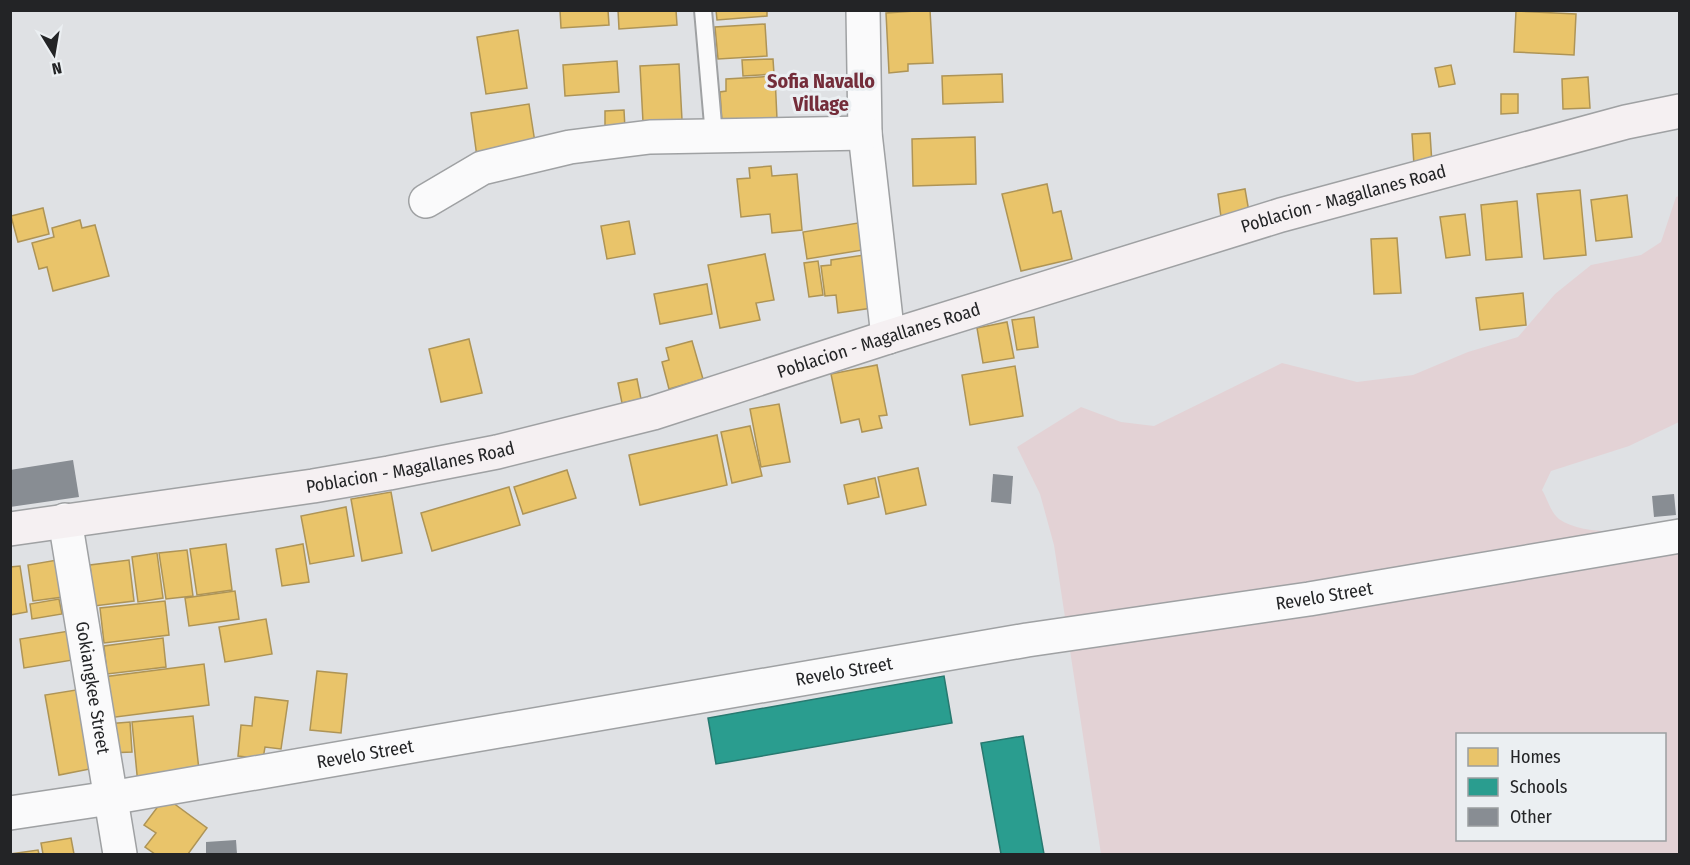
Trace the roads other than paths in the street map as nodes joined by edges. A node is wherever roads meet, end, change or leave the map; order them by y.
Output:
1 (703, 10) edge
2 (863, 10) edge
3 (1680, 111) edge
4 (865, 133) junction
5 (714, 136) junction
6 (426, 201) dead end
7 (888, 337) junction
8 (65, 520) junction
9 (10, 529) edge
10 (1680, 537) edge
11 (110, 798) junction
12 (10, 813) edge
13 (120, 855) edge

1 - 5 lane
2 - 4 street
3 - 7 street, Poblacion - Magallanes Road
4 - 5 street
4 - 7 street
5 - 6 street
7 - 8 street, Poblacion - Magallanes Road
8 - 9 street, Poblacion - Magallanes Road
8 - 11 street, Gokiangkee Street
10 - 11 street, Revelo Street
11 - 12 street, Revelo Street
11 - 13 street, Gokiangkee Street

